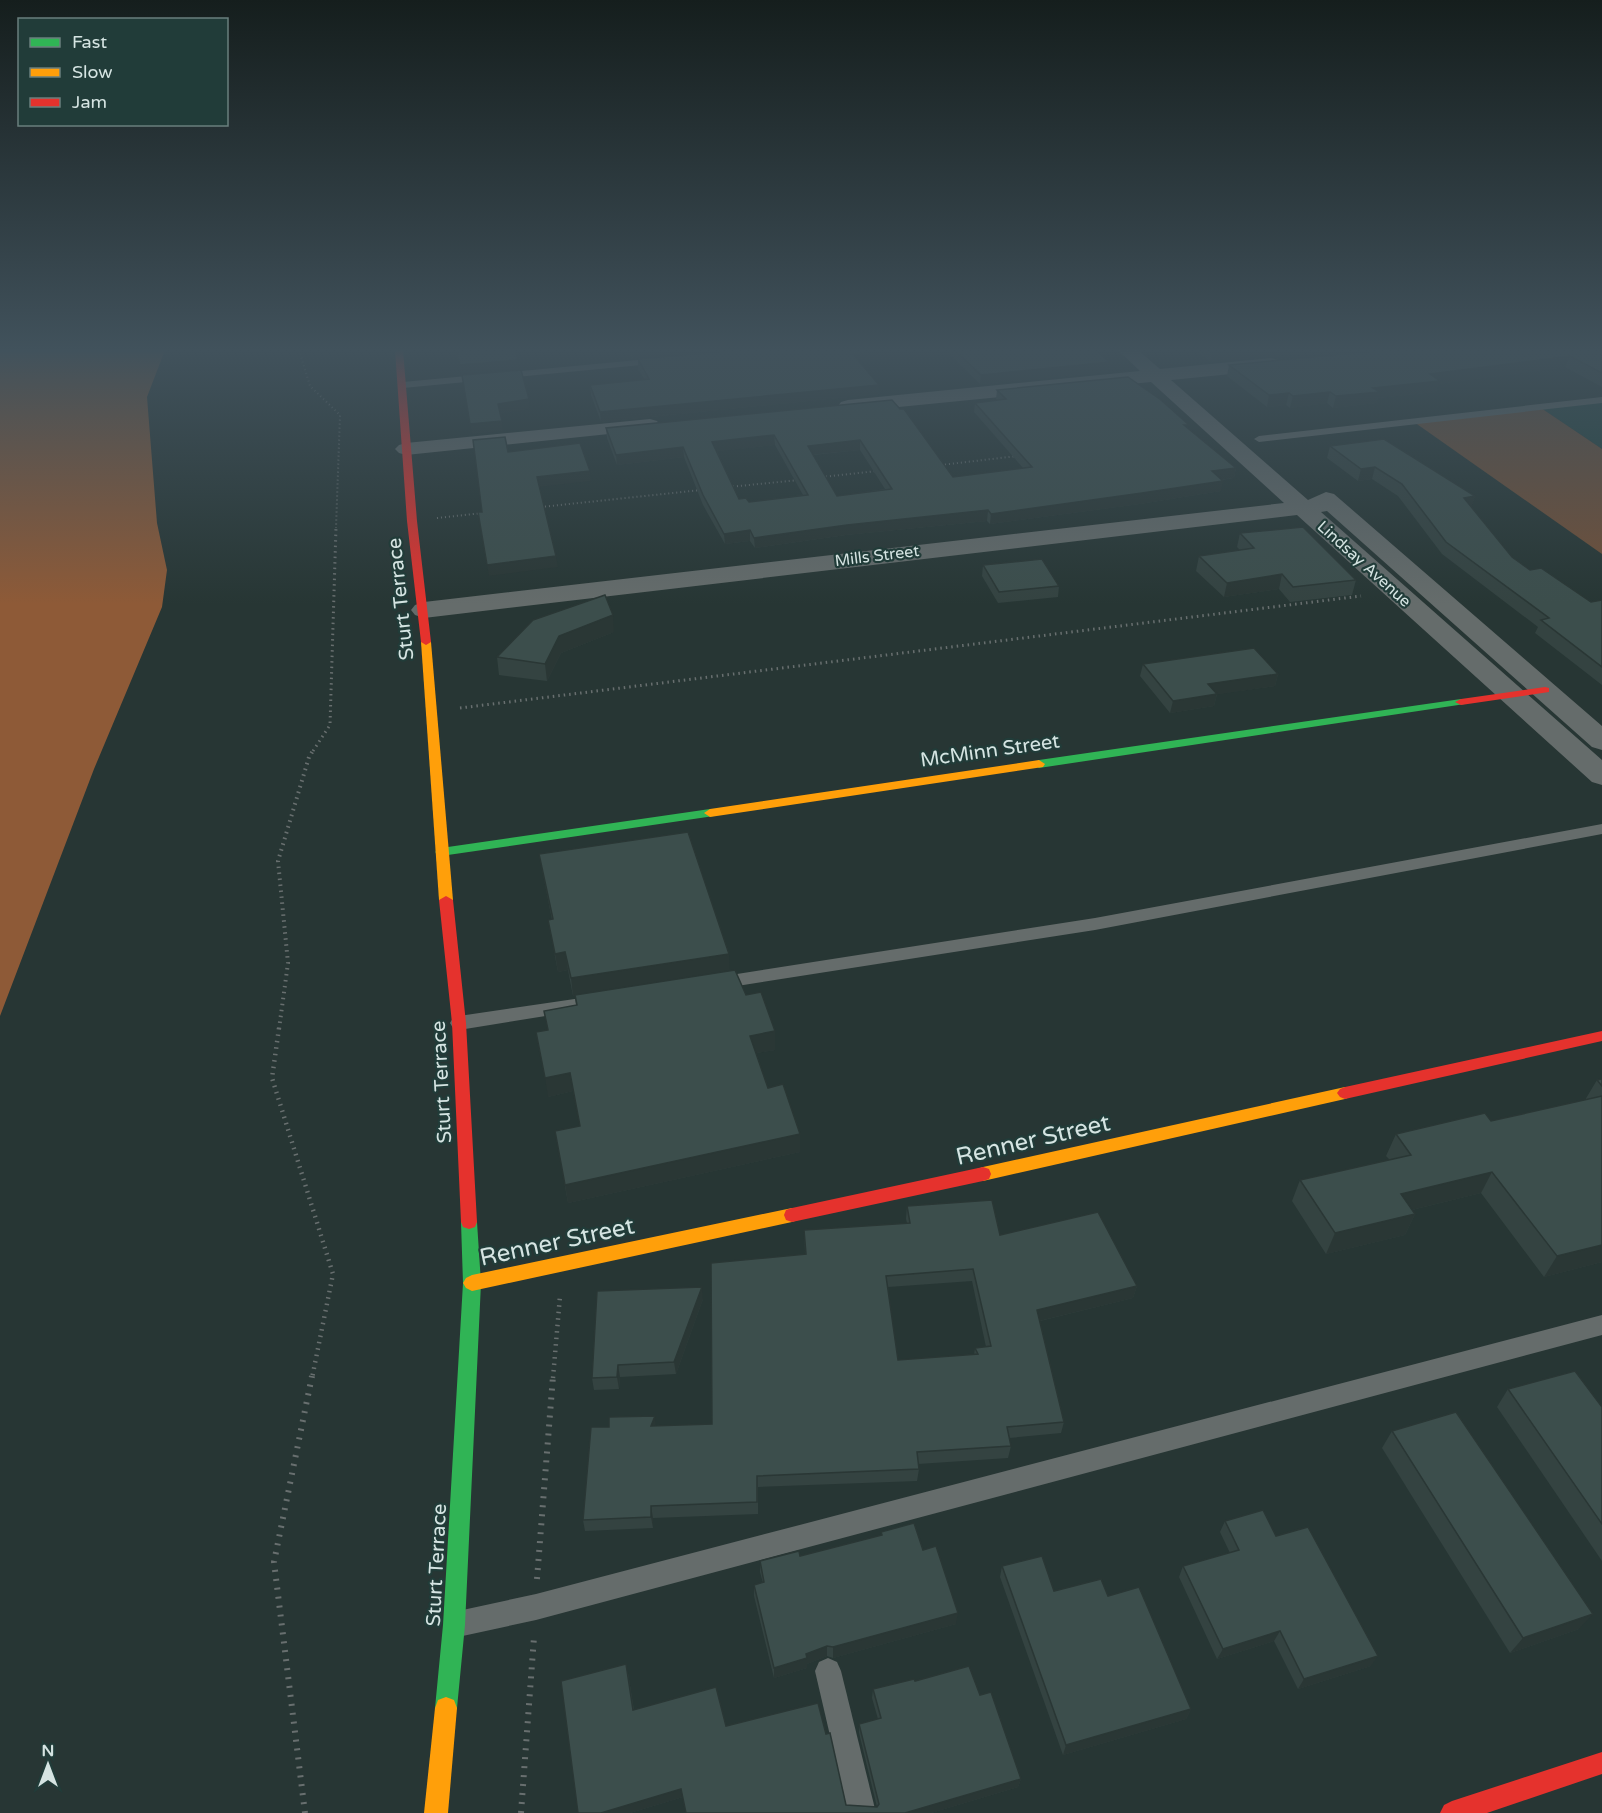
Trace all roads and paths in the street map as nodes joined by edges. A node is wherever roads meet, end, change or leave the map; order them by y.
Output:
1 (339, 435) edge
2 (405, 435) edge
3 (557, 435) edge
4 (1221, 435) edge
5 (1254, 435) edge
6 (1298, 435) edge
7 (1259, 439) junction
8 (406, 449) junction
9 (1018, 456) edge
10 (935, 465) edge
11 (887, 470) edge
12 (816, 478) edge
13 (804, 479) edge
14 (721, 488) edge
15 (709, 489) edge
16 (1331, 504) junction
17 (1301, 507) junction
18 (531, 508) edge
19 (483, 513) edge
20 (412, 521) junction
21 (1395, 592) junction
22 (424, 610) junction
23 (1545, 690) junction
24 (1510, 694) junction
25 (430, 712) junction
26 (1602, 741) edge
27 (1602, 776) edge
28 (1602, 829) edge
29 (441, 852) junction
30 (706, 984) edge
31 (612, 999) edge
32 (459, 1023) junction
33 (1602, 1036) edge
34 (555, 1264) junction
35 (472, 1283) junction
36 (1602, 1325) edge
37 (536, 1607) junction
38 (454, 1625) junction
39 (828, 1671) dead end
40 (1602, 1763) edge
41 (305, 1813) edge
42 (436, 1813) edge
43 (521, 1813) edge
44 (862, 1813) edge
45 (1452, 1813) edge

1 - 41 path
2 - 8 street, Sturt Terrace
3 - 8 street
4 - 17 street, Lindsay Avenue
5 - 7 street, Lindsay Avenue
6 - 7 lane
7 - 16 street, Lindsay Avenue
8 - 20 street, Sturt Terrace
9 - 10 path
11 - 12 path
13 - 14 path
15 - 18 path
16 - 17 street, Mills Street
16 - 23 street, Lindsay Avenue
17 - 21 street, Lindsay Avenue
17 - 22 street, Mills Street
19 - 20 path
20 - 22 street, Sturt Terrace
21 - 24 street, Lindsay Avenue
21 - 25 path
22 - 25 street, Sturt Terrace
23 - 24 street, McMinn Street
23 - 26 street, Lindsay Avenue
24 - 27 street, Lindsay Avenue
24 - 29 street, McMinn Street
25 - 29 street, Sturt Terrace
28 - 30 lane
29 - 32 street, Sturt Terrace
31 - 32 lane
32 - 35 street, Sturt Terrace
33 - 34 street, Renner Street
34 - 35 street, Renner Street
34 - 37 path
35 - 38 street, Sturt Terrace
36 - 37 lane
37 - 38 lane
37 - 43 path
38 - 42 street, Sturt Terrace
39 - 44 lane
40 - 45 street

